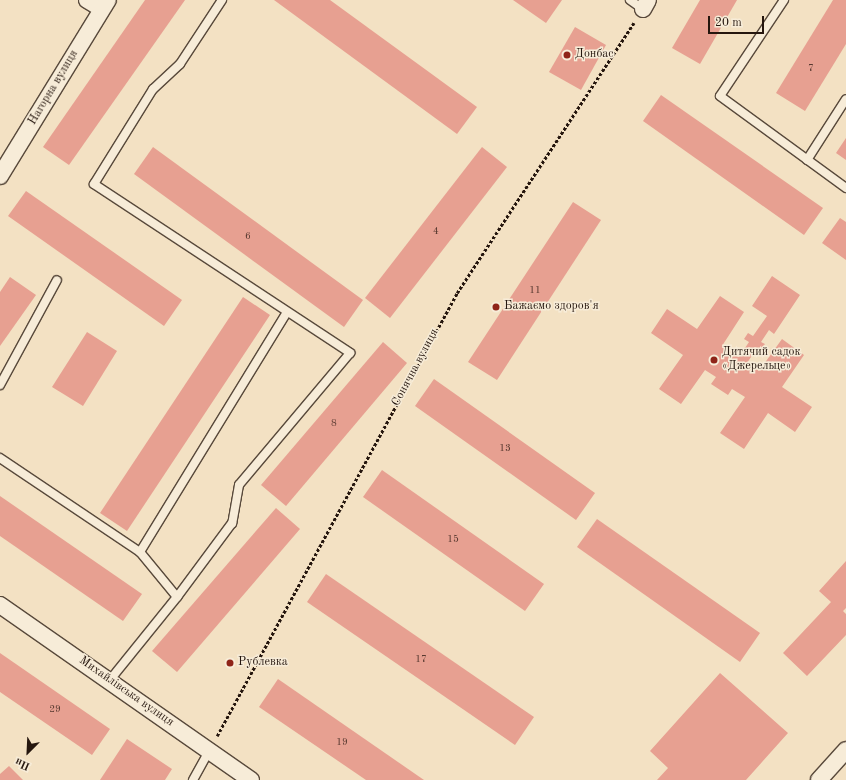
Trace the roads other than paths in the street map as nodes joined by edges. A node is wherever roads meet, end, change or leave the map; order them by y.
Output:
1 (87, 0) edge
2 (222, 0) edge
3 (784, 0) edge
4 (105, 4) edge
5 (846, 99) edge
6 (807, 160) junction
7 (0, 176) edge
8 (846, 188) edge
9 (56, 280) dead end
10 (287, 312) junction
11 (0, 385) edge
12 (0, 458) edge
13 (140, 552) junction
14 (177, 597) junction
15 (0, 606) edge
16 (110, 680) junction
17 (846, 750) edge
18 (209, 751) junction
19 (193, 780) edge
20 (250, 780) edge
21 (819, 780) edge

1 - 4 street
2 - 10 lane
3 - 6 lane
4 - 7 street, Нагорна вулиця
5 - 6 lane
6 - 8 lane
9 - 11 lane
10 - 13 lane
10 - 14 lane
12 - 13 lane
13 - 14 lane
14 - 16 lane
15 - 16 street, Михайлівська вулиця
16 - 18 street, Михайлівська вулиця
17 - 21 street
18 - 19 lane
18 - 20 street, Михайлівська вулиця

